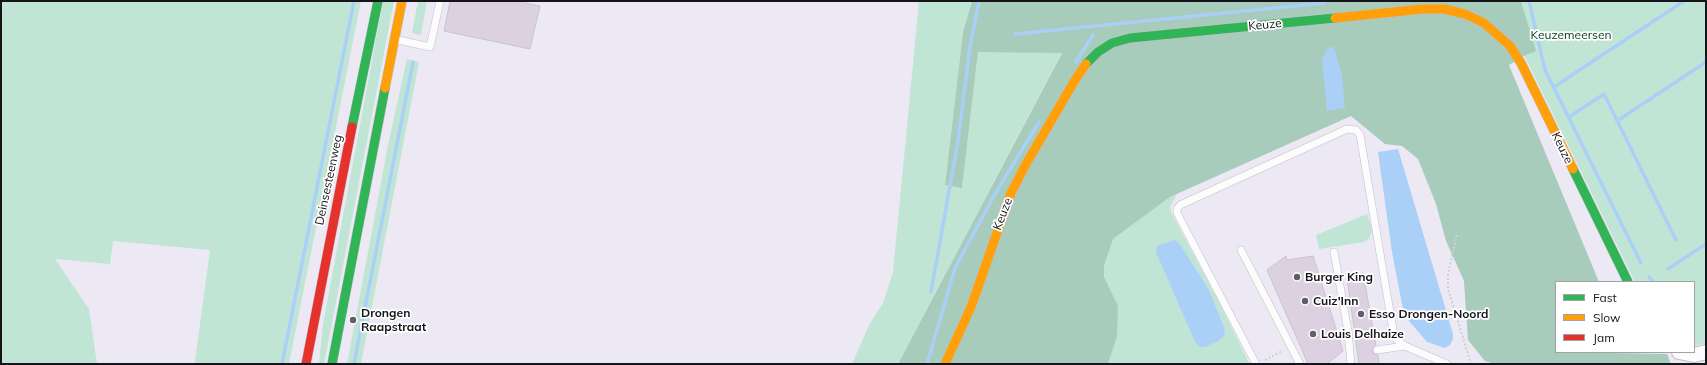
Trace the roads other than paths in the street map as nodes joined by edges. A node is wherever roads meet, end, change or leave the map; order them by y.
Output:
1 (378, 1) edge
2 (402, 1) edge
3 (440, 1) edge
4 (396, 39) junction
5 (1241, 250) dead end
6 (1334, 252) dead end
7 (1628, 281) edge
8 (1405, 346) junction
9 (1377, 350) dead end
10 (1706, 352) edge
11 (1684, 353) edge
12 (306, 364) edge
13 (332, 364) edge
14 (945, 364) edge
15 (1256, 364) edge
16 (1300, 364) edge
17 (1351, 364) edge
18 (1447, 364) edge

1 - 12 main road, Deinsesteenweg
2 - 4 main road
3 - 4 lane
4 - 13 main road
5 - 16 lane
6 - 17 lane
7 - 14 main road, Keuze
8 - 9 lane
8 - 15 lane
8 - 18 lane
10 - 11 street

